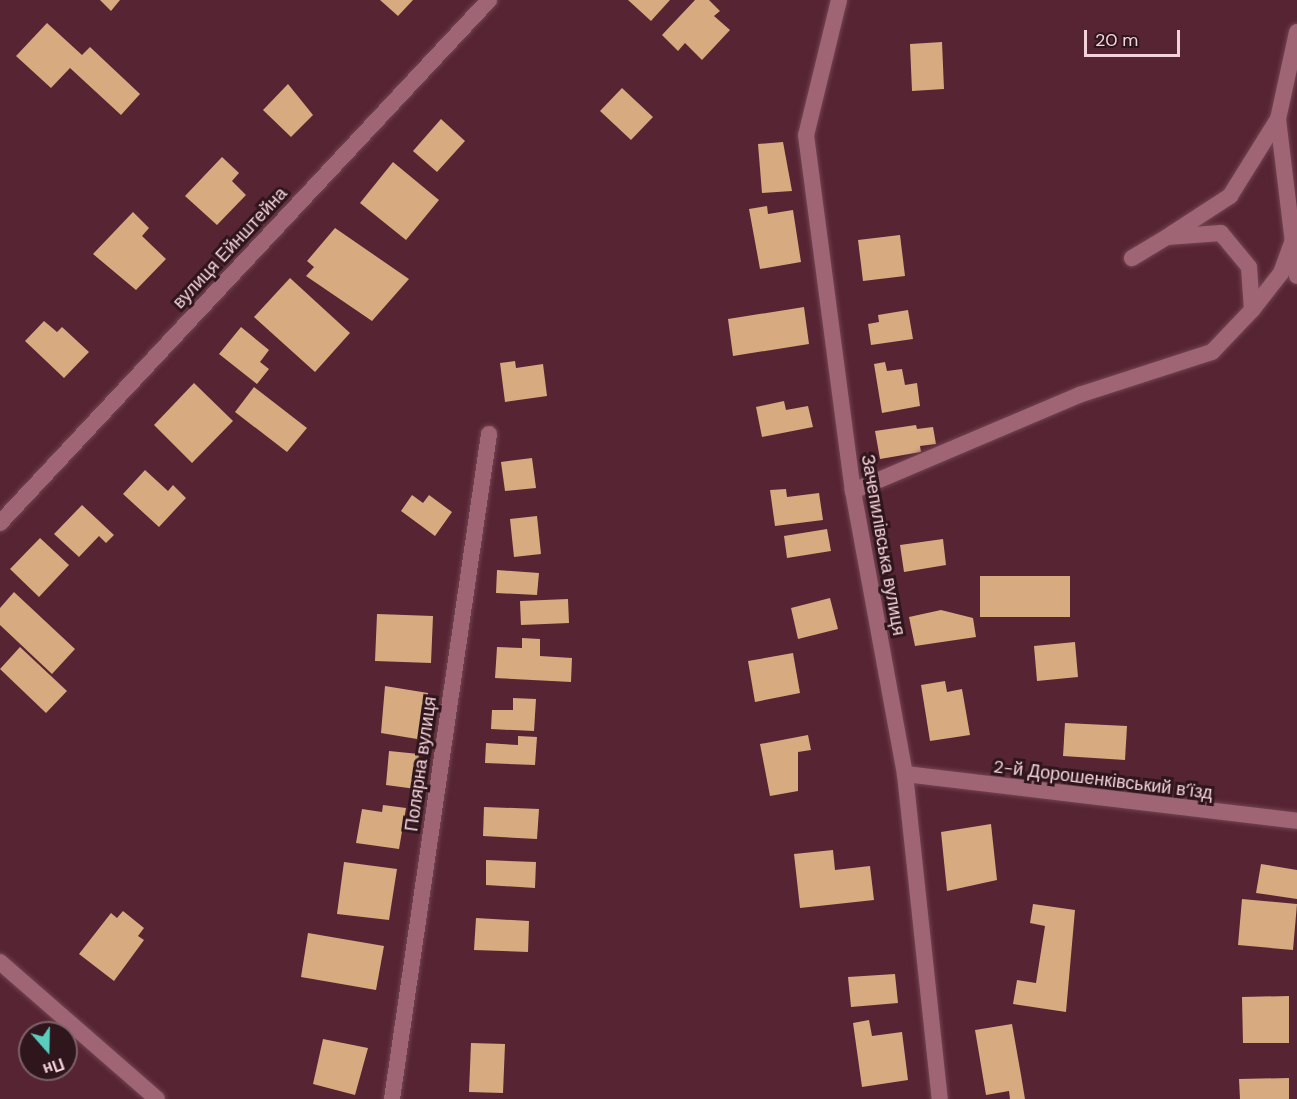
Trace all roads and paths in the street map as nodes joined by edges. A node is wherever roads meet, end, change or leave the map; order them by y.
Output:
1 (489, 0) edge
2 (839, 0) edge
3 (1297, 32) edge
4 (1278, 119) junction
5 (1167, 237) junction
6 (1293, 240) junction
7 (1132, 258) dead end
8 (1297, 276) edge
9 (1252, 310) junction
10 (489, 434) dead end
11 (853, 491) junction
12 (0, 523) edge
13 (905, 774) junction
14 (1297, 821) edge
15 (0, 962) edge
16 (158, 1099) edge
17 (392, 1099) edge
18 (940, 1099) edge

1 - 12 street, вулиця Ейнштейна
2 - 11 street, Зачепилівська вулиця
3 - 4 street
4 - 5 street
4 - 6 street
5 - 7 street
5 - 9 street
6 - 8 street
6 - 9 street
9 - 11 street
10 - 17 street, Полярна вулиця
11 - 13 street, Зачепилівська вулиця
13 - 14 street, 2-й Дорошенківський в’їзд
13 - 18 street, Зачепилівська вулиця
15 - 16 street

